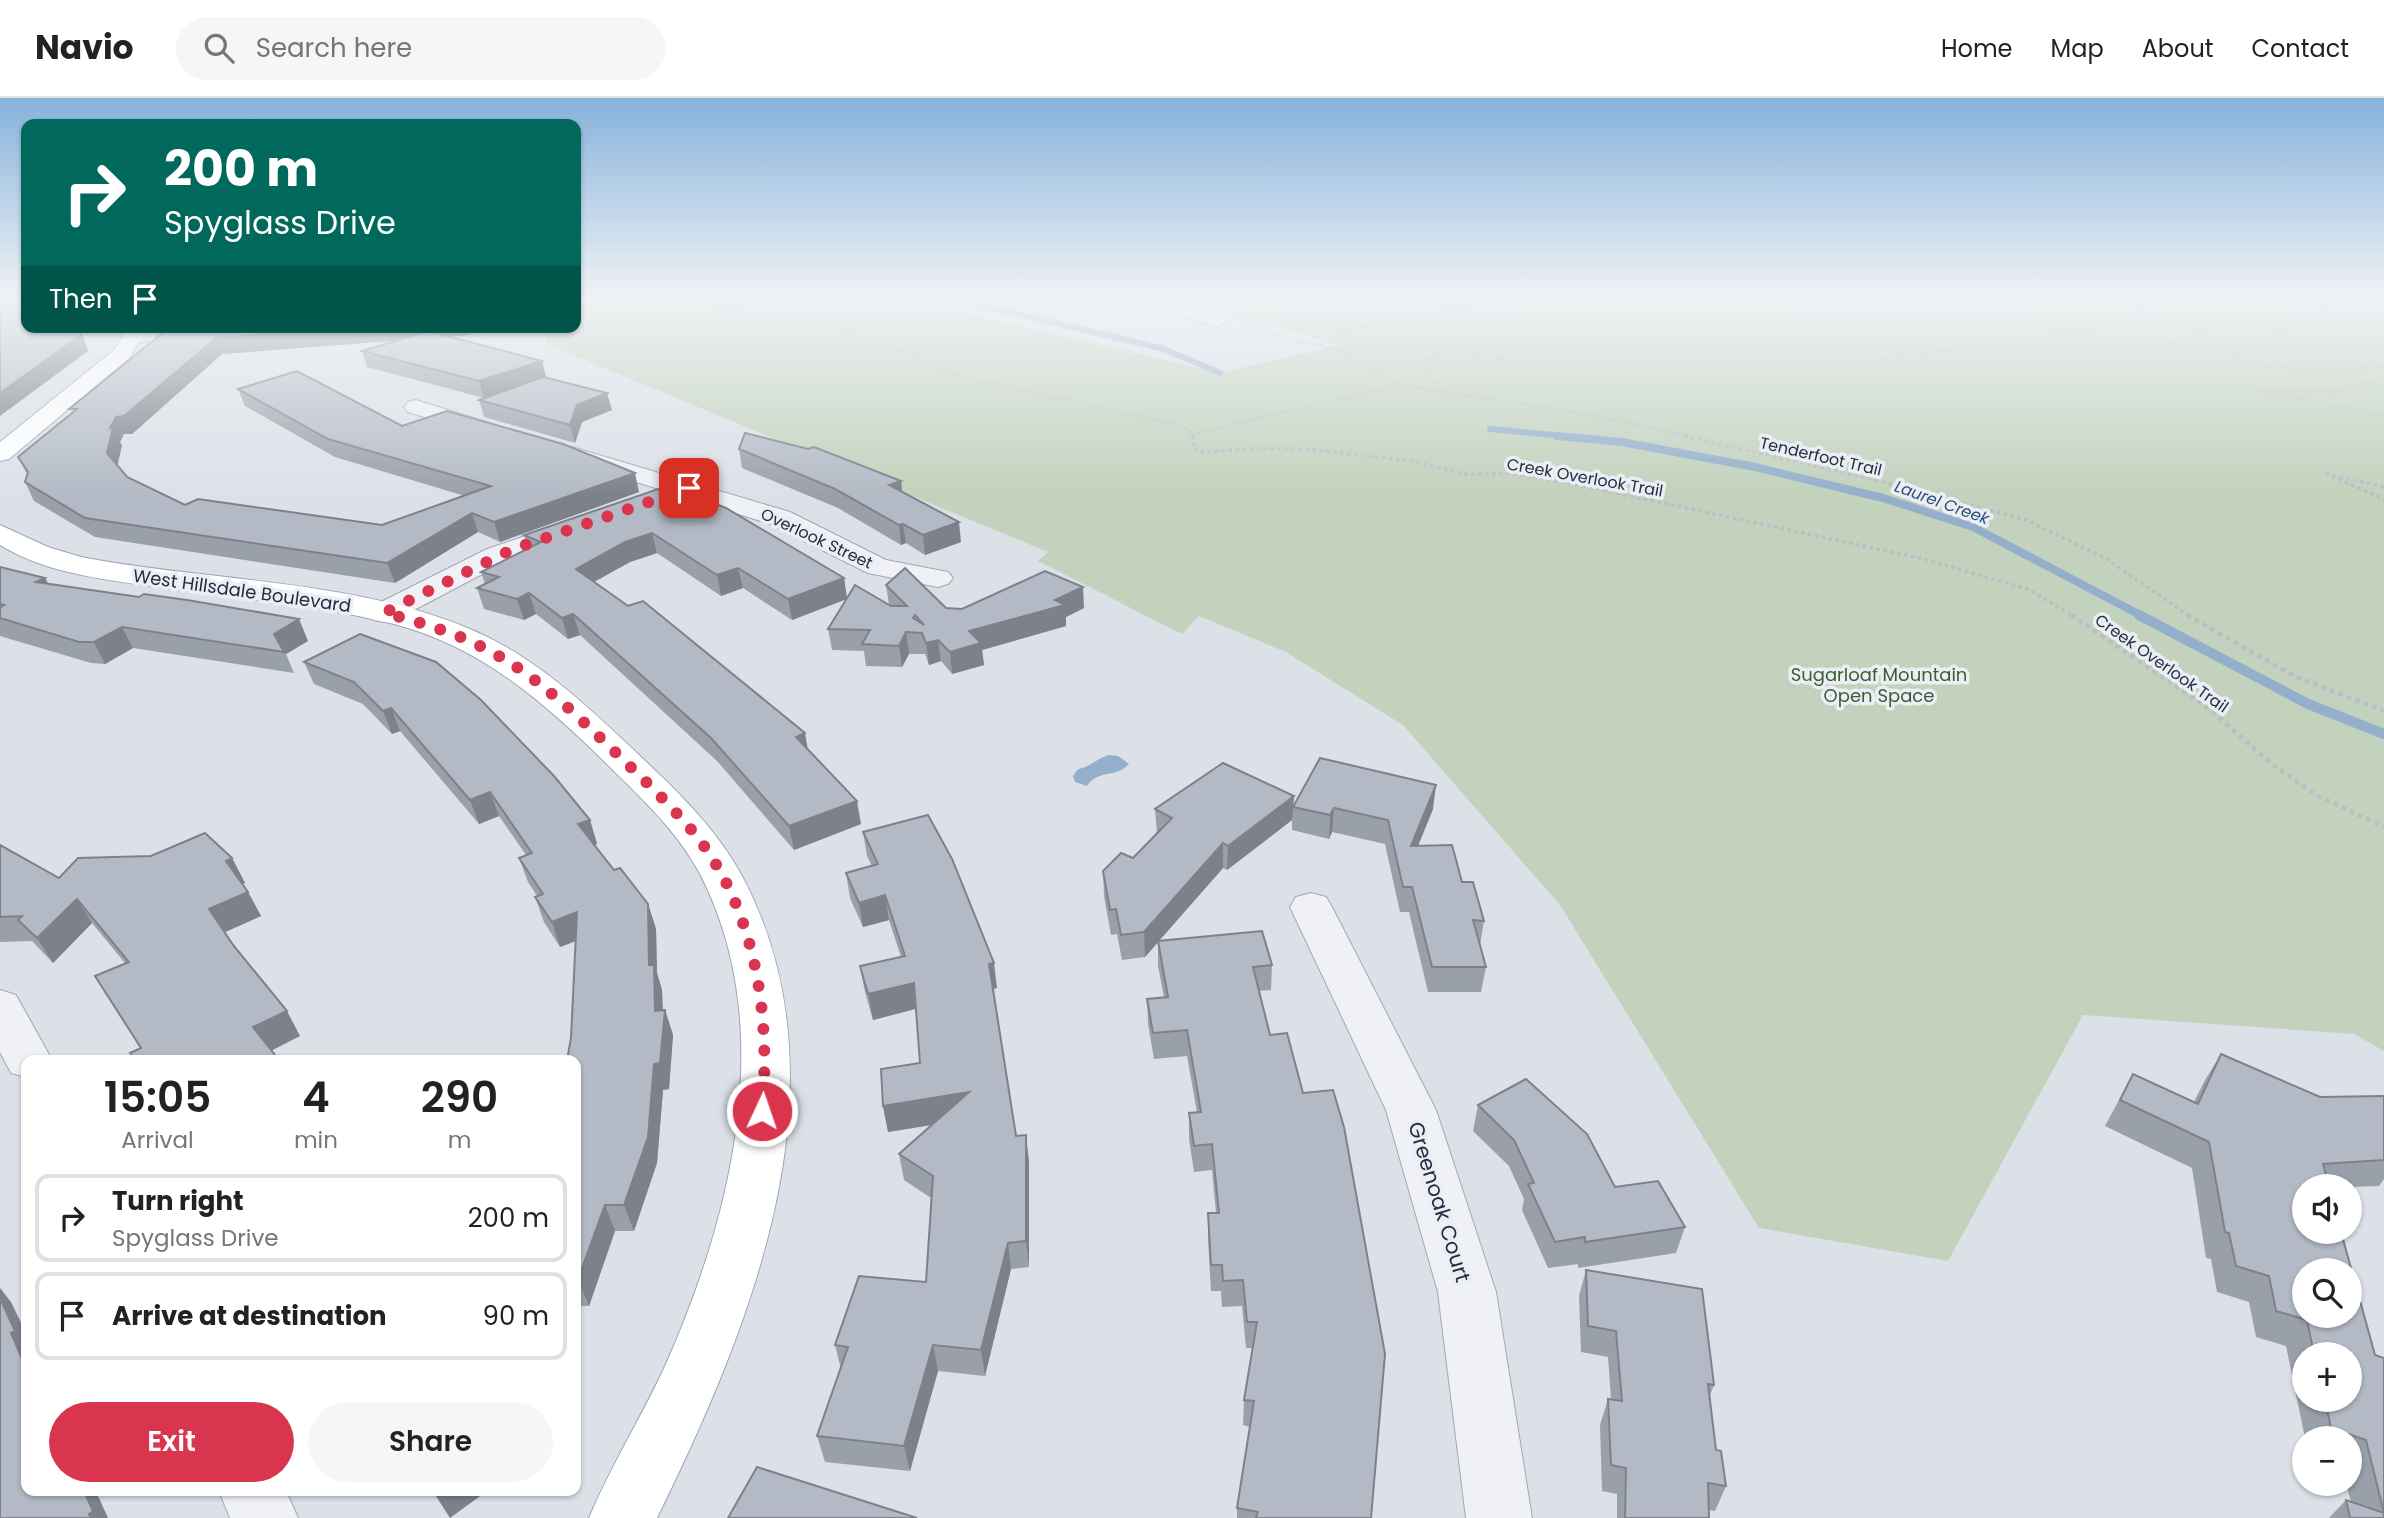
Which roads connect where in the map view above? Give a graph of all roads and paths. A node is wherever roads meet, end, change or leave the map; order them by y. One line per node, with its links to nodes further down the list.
1 (112, 363): 15 (main road)
2 (932, 363): 12 (path, Creek Overlook Trail)
3 (1364, 363): 8 (path, Tenderfoot Trail)
4 (1427, 363): 9 (path)
5 (2271, 363): 6 (path)
6 (2384, 367)
7 (2384, 379): 11 (path)
8 (1400, 385): 9 (path, Tenderfoot Trail); 12 (path)
9 (1441, 392): 24 (path, Tenderfoot Trail)
10 (416, 407): 13 (street)
11 (2384, 416)
12 (1193, 434): 25 (path, Creek Overlook Trail)
13 (514, 437)
14 (554, 449): 17 (street, Overlook Street)
15 (0, 454)
16 (2384, 487): 18 (path)
17 (689, 488): 19 (street); 22 (street, Overlook Street)
18 (2384, 499)
19 (636, 506)
20 (598, 520): 23 (street)
21 (0, 533): 23 (main road, West Hillsdale Boulevard)
22 (938, 578)
23 (384, 613): 31 (main road, West Hillsdale Boulevard)
24 (2384, 711)
25 (2384, 827)
26 (1311, 906): 32 (street, Greenoak Court)
27 (0, 1006): 28 (street)
28 (26, 1055)
29 (254, 1496): 30 (street)
30 (265, 1518)
31 (622, 1518)
32 (1499, 1518)

